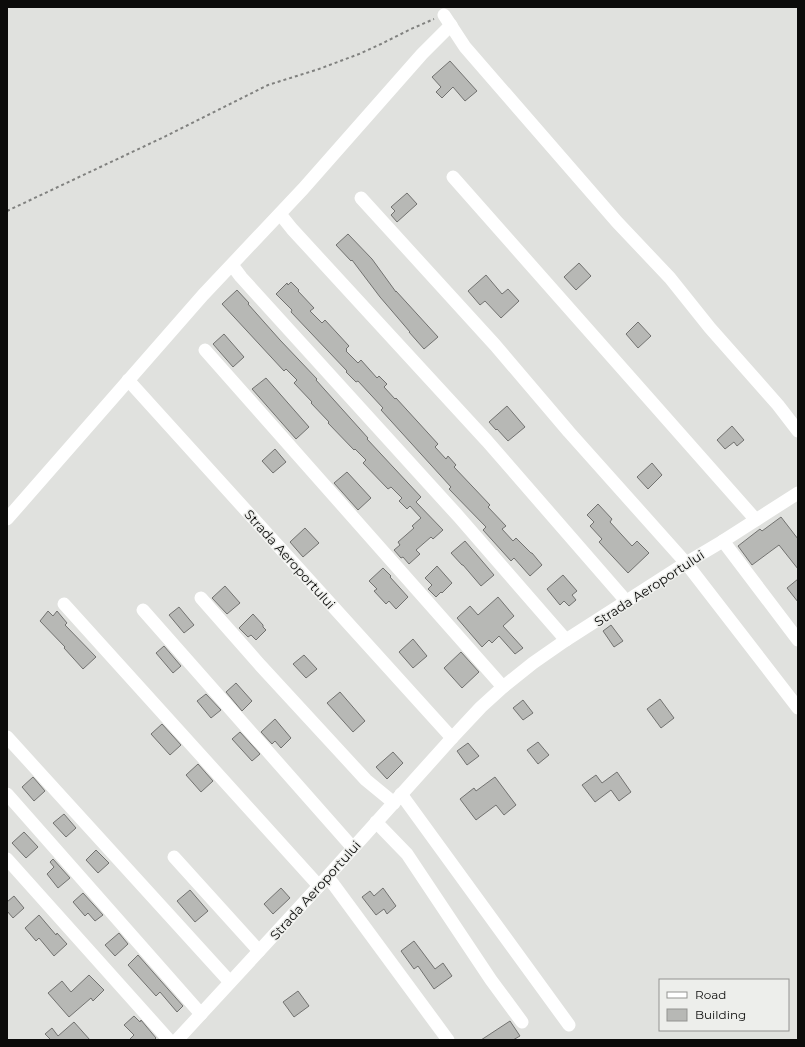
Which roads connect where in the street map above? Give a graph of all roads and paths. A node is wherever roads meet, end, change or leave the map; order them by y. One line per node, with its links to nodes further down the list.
1 (447, 20): 4 (path); 5 (street); 9 (street)
2 (453, 177): 12 (street)
3 (361, 198): 14 (street)
4 (7, 212)
5 (280, 214): 6 (street); 16 (street)
6 (232, 265): 8 (street); 19 (street)
7 (205, 350): 21 (street)
8 (128, 380): 11 (street); 24 (street, Strada Aeroportului)
9 (798, 431)
10 (798, 493): 12 (street, Strada Aeroportului)
11 (7, 519)
12 (756, 520): 13 (street, Strada Aeroportului)
13 (723, 541): 14 (street, Strada Aeroportului); 20 (street)
14 (686, 563): 16 (street, Strada Aeroportului); 22 (street)
15 (201, 598): 26 (street)
16 (627, 602): 19 (street, Strada Aeroportului)
17 (64, 604): 31 (street)
18 (143, 610): 28 (street)
19 (566, 640): 21 (street, Strada Aeroportului)
20 (798, 640)
21 (503, 687): 24 (street, Strada Aeroportului)
22 (798, 708)
23 (7, 737): 33 (street)
24 (452, 738): 26 (street, Strada Aeroportului)
25 (7, 794): 34 (street)
26 (398, 798): 27 (street, Strada Aeroportului); 36 (street)
27 (376, 822): 28 (street, Strada Aeroportului); 35 (street)
28 (353, 848): 31 (street, Strada Aeroportului)
29 (174, 858): 32 (street)
30 (7, 859): 37 (street)
31 (324, 882): 32 (street, Strada Aeroportului); 39 (street)
32 (259, 951): 33 (street, Strada Aeroportului)
33 (230, 982): 34 (street, Strada Aeroportului)
34 (201, 1014): 38 (street, Strada Aeroportului)
35 (522, 1022)
36 (569, 1025)
37 (169, 1040)
38 (177, 1040)
39 (448, 1040)

